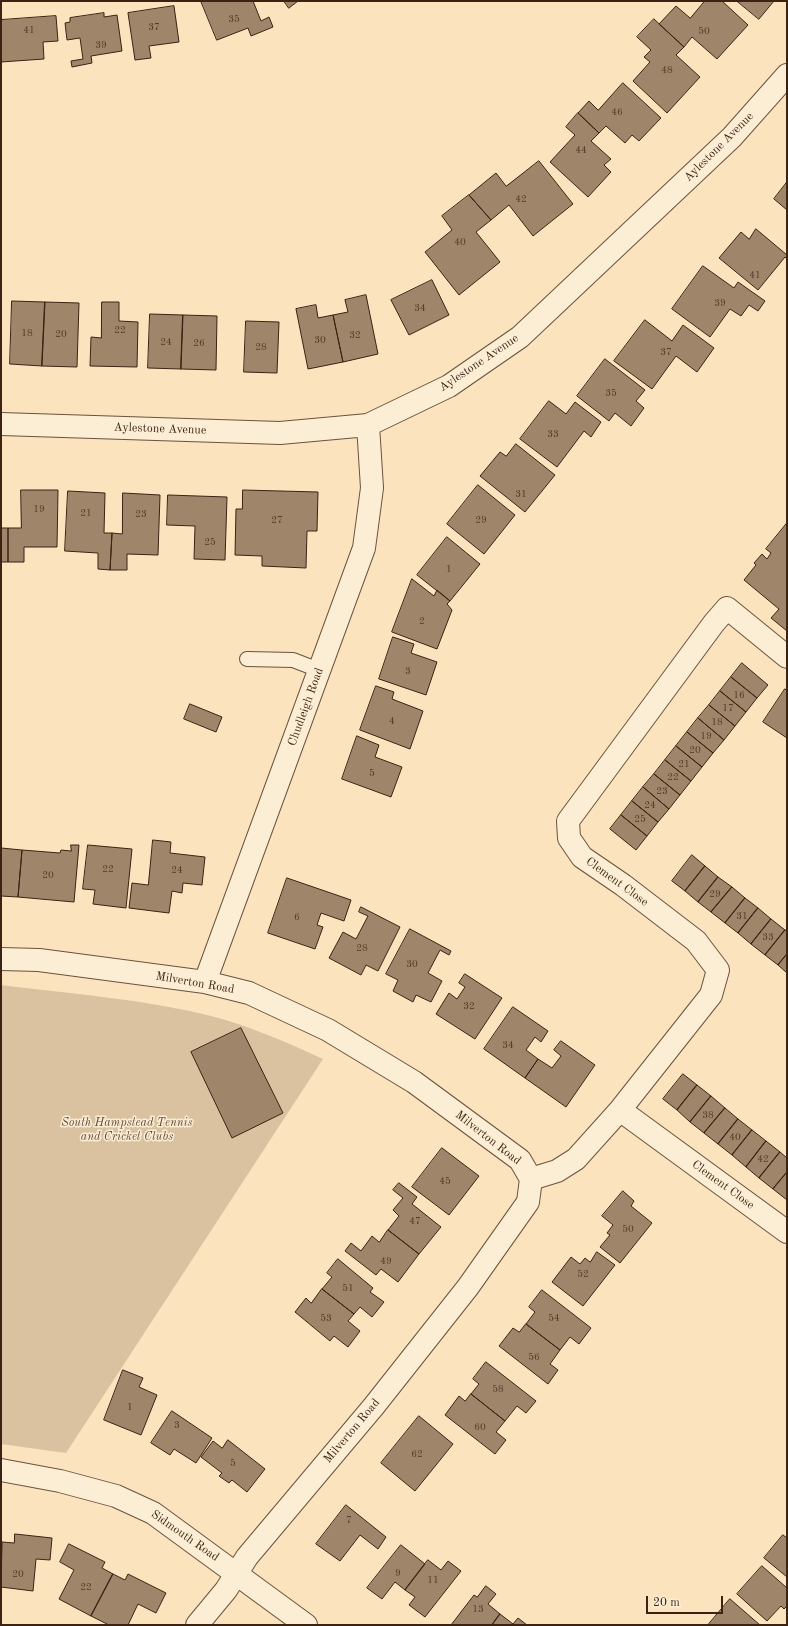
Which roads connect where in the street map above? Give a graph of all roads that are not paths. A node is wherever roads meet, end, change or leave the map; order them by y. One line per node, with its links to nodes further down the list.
1 (787, 75): 3 (street, Aylestone Avenue)
2 (1, 424): 3 (street, Aylestone Avenue)
3 (368, 425): 6 (street, Chudleigh Road)
4 (787, 657): 9 (street, Clement Close)
5 (247, 659): 6 (lane)
6 (319, 670): 8 (street, Chudleigh Road)
7 (1, 958): 8 (street, Milverton Road)
8 (205, 982): 10 (street, Milverton Road)
9 (620, 1110): 10 (street, Clement Close); 11 (street, Clement Close)
10 (531, 1179): 13 (street, Milverton Road)
11 (787, 1232)
12 (1, 1470): 13 (street, Sidmouth Road)
13 (236, 1573): 14 (street, Milverton Road); 15 (street, Sidmouth Road)
14 (196, 1625)
15 (306, 1625)

